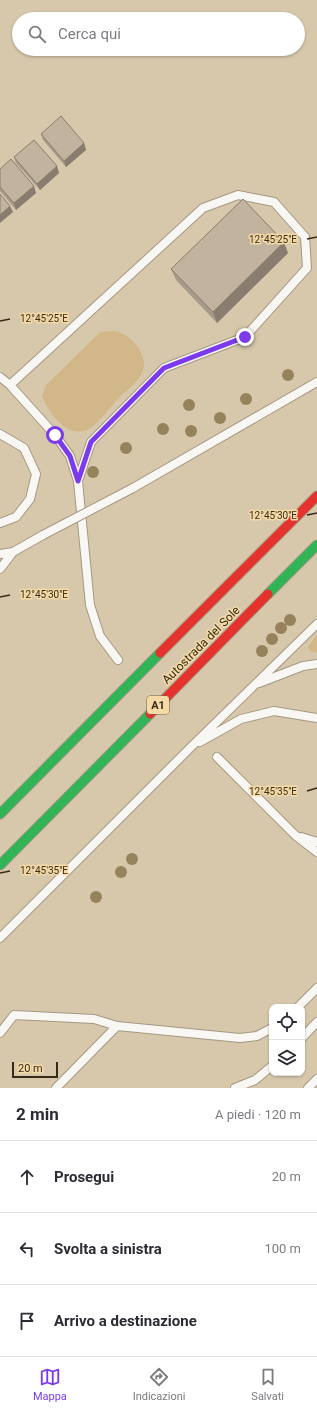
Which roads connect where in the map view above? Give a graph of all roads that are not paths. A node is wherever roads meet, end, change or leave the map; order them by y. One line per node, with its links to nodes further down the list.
1 (0, 377): 3 (lane)
2 (317, 382): 9 (lane, bridge)
3 (10, 385): 5 (lane); 5 (lane)
4 (0, 434): 7 (lane)
5 (78, 481): 13 (lane)
6 (317, 496): 19 (highway, Autostrada del Sole)
7 (0, 524)
8 (317, 545): 23 (highway, Autostrada del Sole / A1)
9 (13, 552): 10 (lane); 11 (lane)
10 (0, 554)
11 (0, 569)
12 (317, 624): 15 (lane)
13 (118, 660)
14 (317, 664): 15 (lane)
15 (256, 684): 17 (lane)
16 (317, 718): 17 (lane)
17 (189, 749): 24 (lane)
18 (217, 757): 20 (lane)
19 (0, 814)
20 (295, 835): 21 (lane); 22 (lane)
21 (317, 842)
22 (317, 852)
23 (0, 865)
24 (0, 938)
25 (317, 988): 26 (lane)
26 (301, 1004)
27 (317, 1022): 31 (lane)
28 (117, 1026): 29 (lane); 30 (lane); 34 (lane)
29 (269, 1030)
30 (0, 1033)
31 (305, 1035)
32 (269, 1068): 35 (lane)
33 (317, 1079): 36 (lane)
34 (56, 1088)
35 (235, 1088)
36 (308, 1088)

